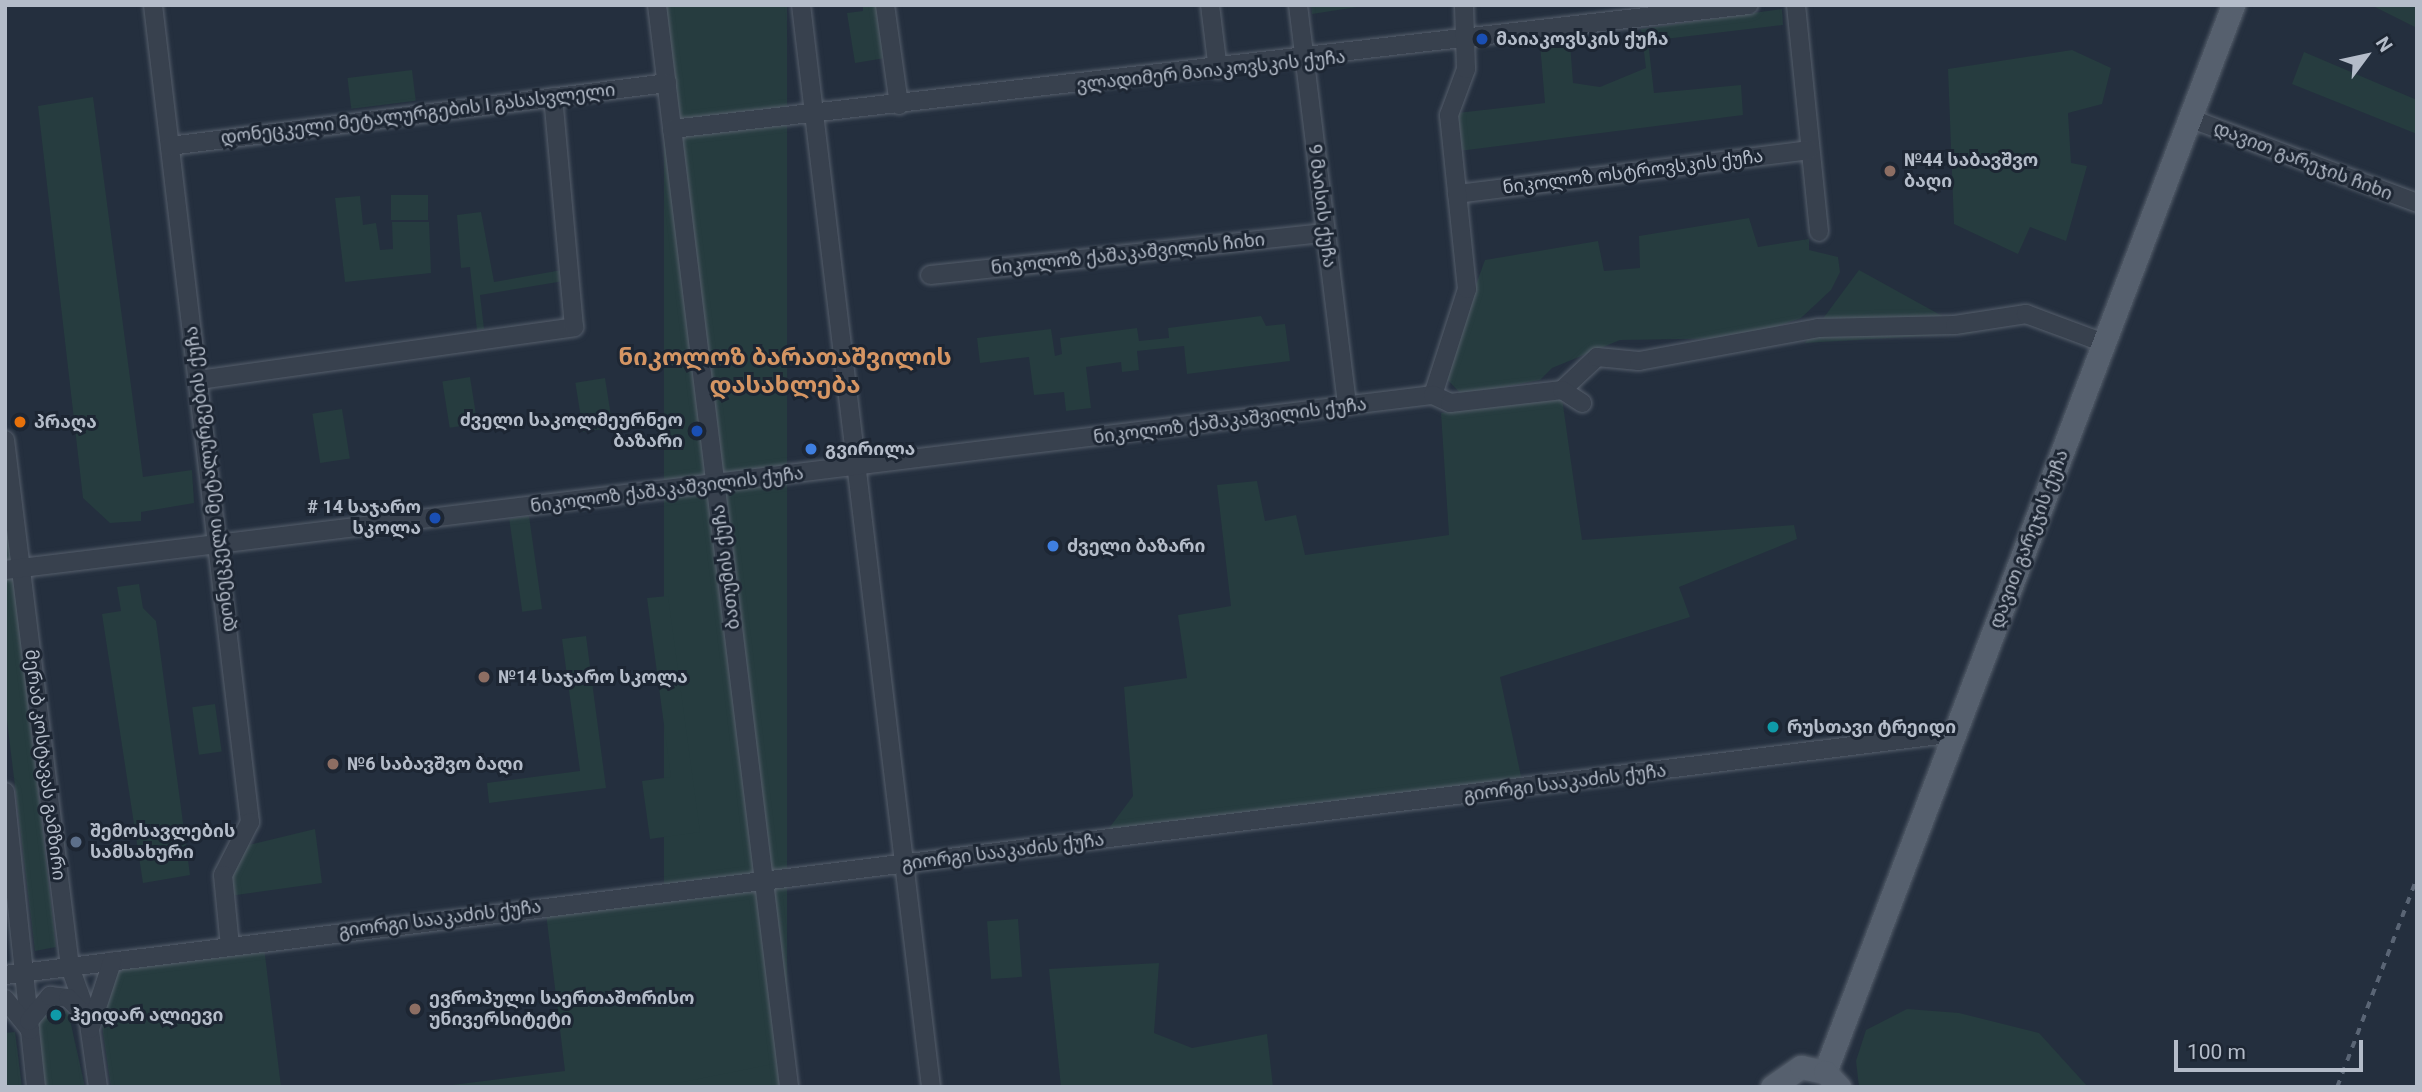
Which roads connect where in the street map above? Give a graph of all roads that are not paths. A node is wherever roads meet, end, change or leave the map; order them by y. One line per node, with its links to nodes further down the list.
1 (153, 5): 21 (street, დონეცკელი მეტალურგების ქუჩა)
2 (657, 5): 15 (street, ბათუმის ქუჩა)
3 (801, 5): 18 (street)
4 (885, 5): 17 (street)
5 (1210, 5): 14 (street)
6 (1297, 5): 13 (street, 9 მაისის ქუჩა)
7 (1464, 5): 12 (street)
8 (1749, 5): 11 (street, ვლადიმერ მაიაკოვსკის ქუჩა)
9 (1796, 5): 22 (street)
10 (2233, 5): 19 (main road, დავით გარეჯის ქუჩა)
11 (1635, 13): 12 (street, ვლადიმერ მაიაკოვსკის ქუჩა)
12 (1468, 40): 13 (street, ვლადიმერ მაიაკოვსკის ქუჩა); 23 (street)
13 (1304, 61): 14 (street, ვლადიმერ მაიაკოვსკის ქუჩა); 26 (street, 9 მაისის ქუჩა)
14 (1218, 70): 17 (street, ვლადიმერ მაიაკოვსკის ქუჩა)
15 (667, 83): 16 (street, დონეცკელი მეტალურგების I გასასვლელი); 20 (street, ბათუმის ქუჩა)
16 (553, 97): 21 (street, დონეცკელი მეტალურგების I გასასვლელი); 29 (street)
17 (899, 105): 18 (street, ვლადიმერ მაიაკოვსკის ქუჩა)
18 (814, 114): 20 (street, ვლადიმერ მაიაკოვსკის ქუჩა); 35 (street)
19 (2189, 118): 24 (street, დავით გარეჯის ჩიხი); 28 (main road, დავით გარეჯის ქუჩა)
20 (672, 129): 36 (street, ბათუმის ქუჩა)
21 (170, 146): 29 (street, დონეცკელი მეტალურგების ქუჩა)
22 (1810, 150): 23 (street, ნიკოლოზ ოსტროვსკის ქუჩა); 25 (street)
23 (1457, 194): 31 (street)
24 (2417, 203)
25 (1819, 232)
26 (1325, 233): 27 (street, ნიკოლოზ ქაშაკაშვილის ჩიხი); 33 (street, 9 მაისის ქუჩა)
27 (930, 275)
28 (2104, 343): 30 (street); 39 (main road, დავით გარეჯის ქუჩა)
29 (199, 380): 37 (street, დონეცკელი მეტალურგების ქუჩა)
30 (1562, 390): 31 (street, ნიკოლოზ ქაშაკაშვილის ქუჩა); 32 (street)
31 (1433, 395): 33 (street, ნიკოლოზ ქაშაკაშვილის ქუჩა)
32 (1583, 403)
33 (1347, 406): 35 (street, ნიკოლოზ ქაშაკაშვილის ქუჩა)
34 (5, 440): 38 (street, მერაბ კოსტავას გამზირი)
35 (857, 467): 36 (street, ნიკოლოზ ქაშაკაშვილის ქუჩა); 41 (street)
36 (716, 484): 37 (street, ნიკოლოზ ქაშაკაშვილის ქუჩა); 42 (street, ბათუმის ქუჩა)
37 (219, 544): 38 (street, ნიკოლოზ ქაშაკაშვილის ქუჩა); 43 (street, დონეცკელი მეტალურგების ქუჩა)
38 (13, 569): 45 (street, მერაბ კოსტავას გამზირი)
39 (1955, 733): 41 (street, გიორგი სააკაძის ქუჩა); 51 (main road, დავით გარეჯის ქუჩა)
40 (5, 792): 46 (street)
41 (904, 864): 42 (street, გიორგი სააკაძის ქუჩა); 55 (street)
42 (764, 882): 43 (street, გიორგი სააკაძის ქუჩა); 54 (street, ბათუმის ქუჩა)
43 (230, 946): 44 (street, გიორგი სააკაძის ქუჩა)
44 (112, 962): 45 (street, გიორგი სააკაძის ქუჩა); 49 (street)
45 (70, 967): 46 (street, გიორგი სააკაძის ქუჩა); 49 (street, მერაბ კოსტავას გამზირი)
46 (27, 973): 47 (street, გიორგი სააკაძის ქუჩა); 50 (street)
47 (5, 975)
48 (5, 999): 50 (street)
49 (89, 1023): 50 (street); 53 (street, მერაბ კოსტავას გამზირი)
50 (29, 1026): 52 (street)
51 (1832, 1079): 56 (main road)
52 (36, 1087)
53 (98, 1087)
54 (789, 1087)
55 (932, 1087)
56 (1772, 1087)

